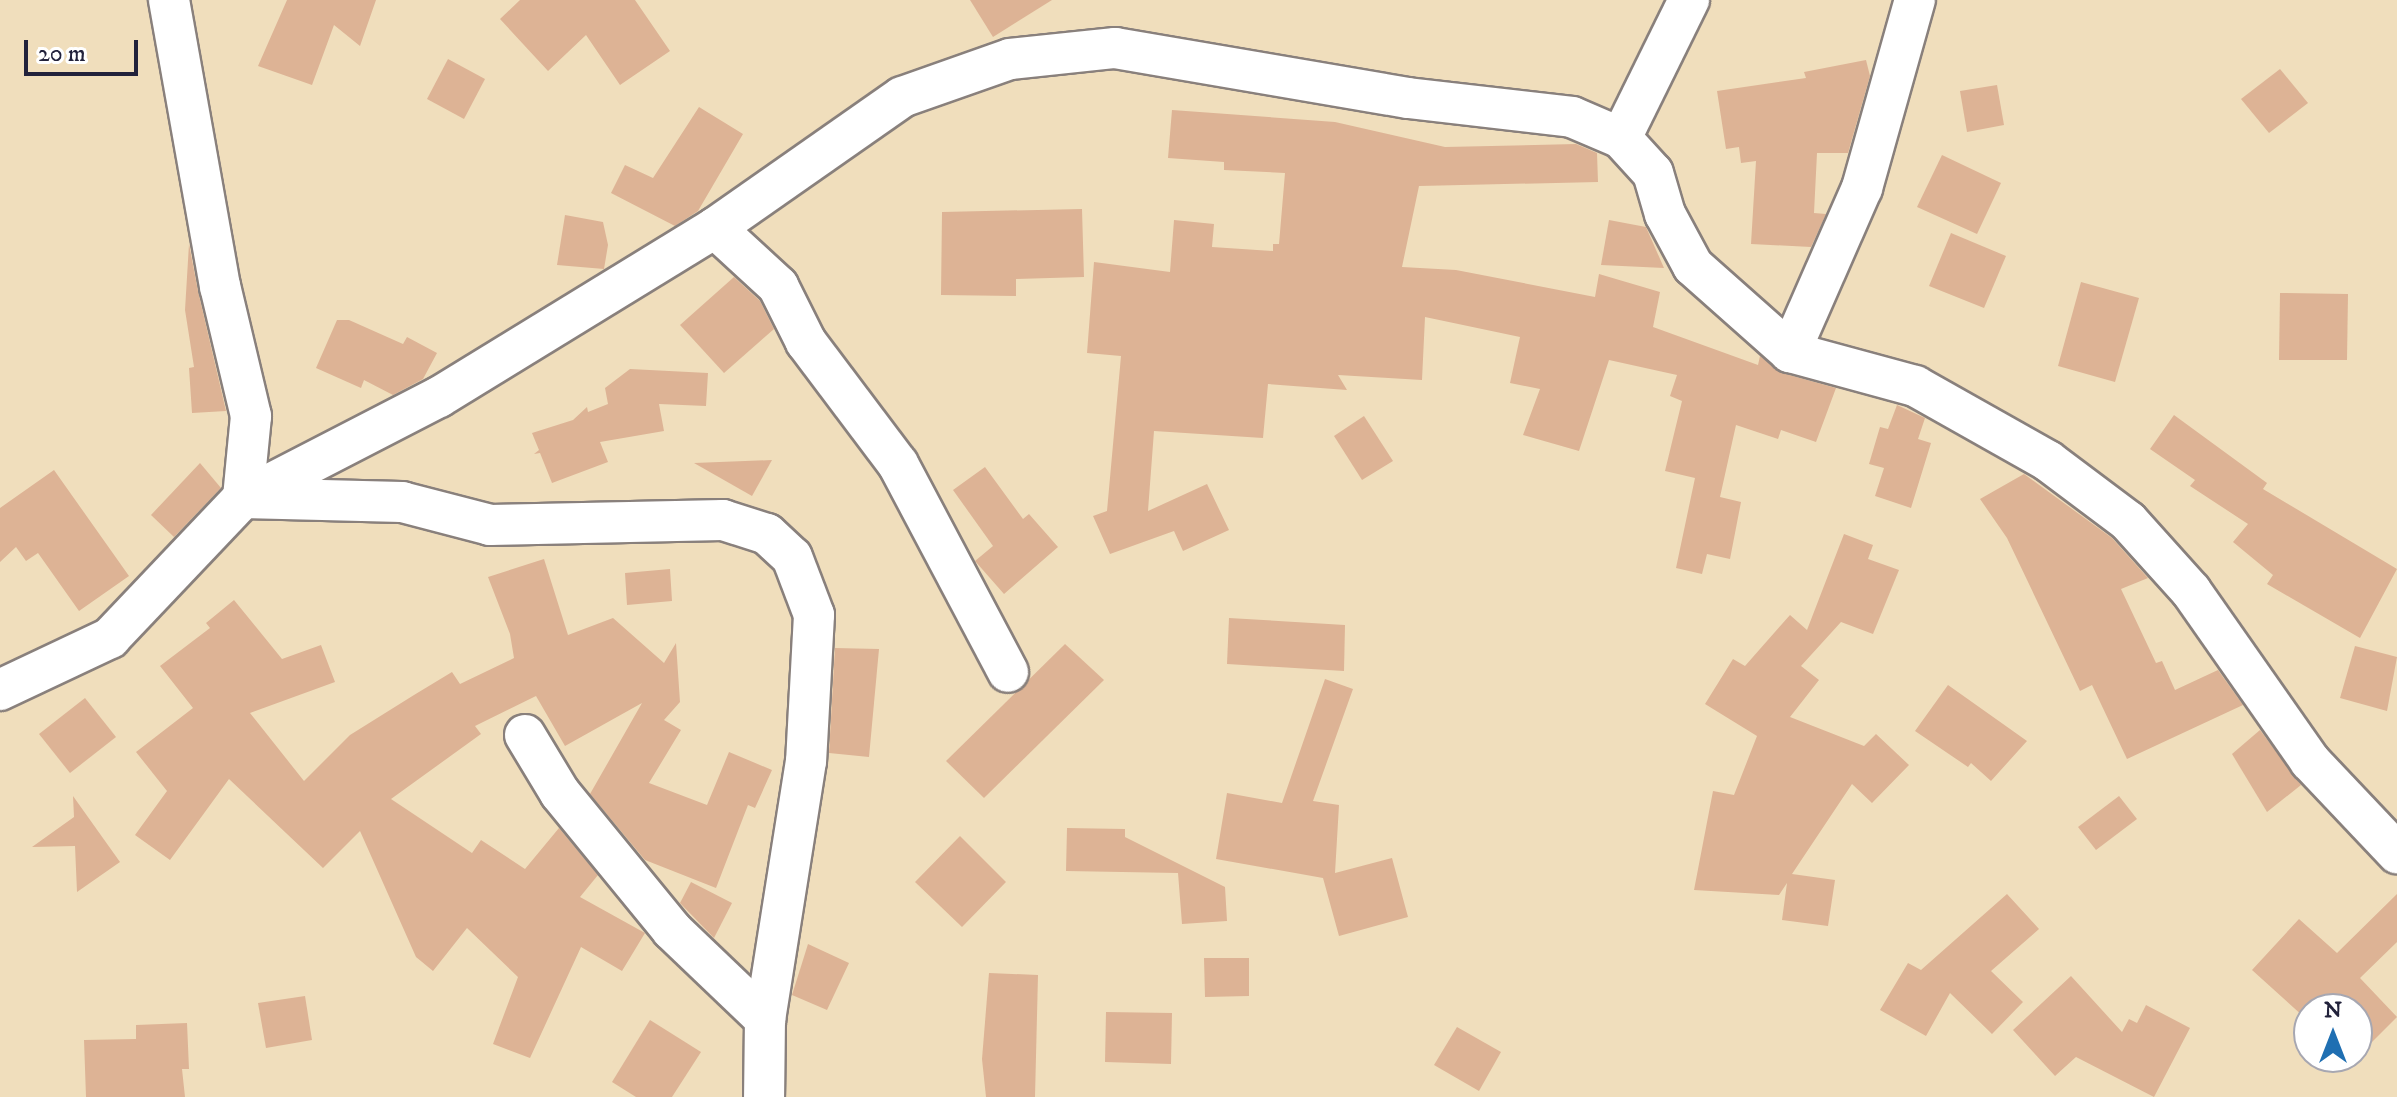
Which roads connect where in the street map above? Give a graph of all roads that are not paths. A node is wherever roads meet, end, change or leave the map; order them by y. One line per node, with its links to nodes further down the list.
1 (169, 0): 7 (street)
2 (1689, 0): 4 (street)
3 (1915, 0): 6 (street)
4 (1621, 138): 5 (street); 6 (street)
5 (715, 228): 7 (street); 8 (street)
6 (1790, 352): 11 (street)
7 (243, 498): 9 (street); 12 (street)
8 (1008, 672)
9 (0, 690)
10 (525, 735): 12 (street)
11 (2397, 853)
12 (765, 1019): 13 (street)
13 (764, 1097)

